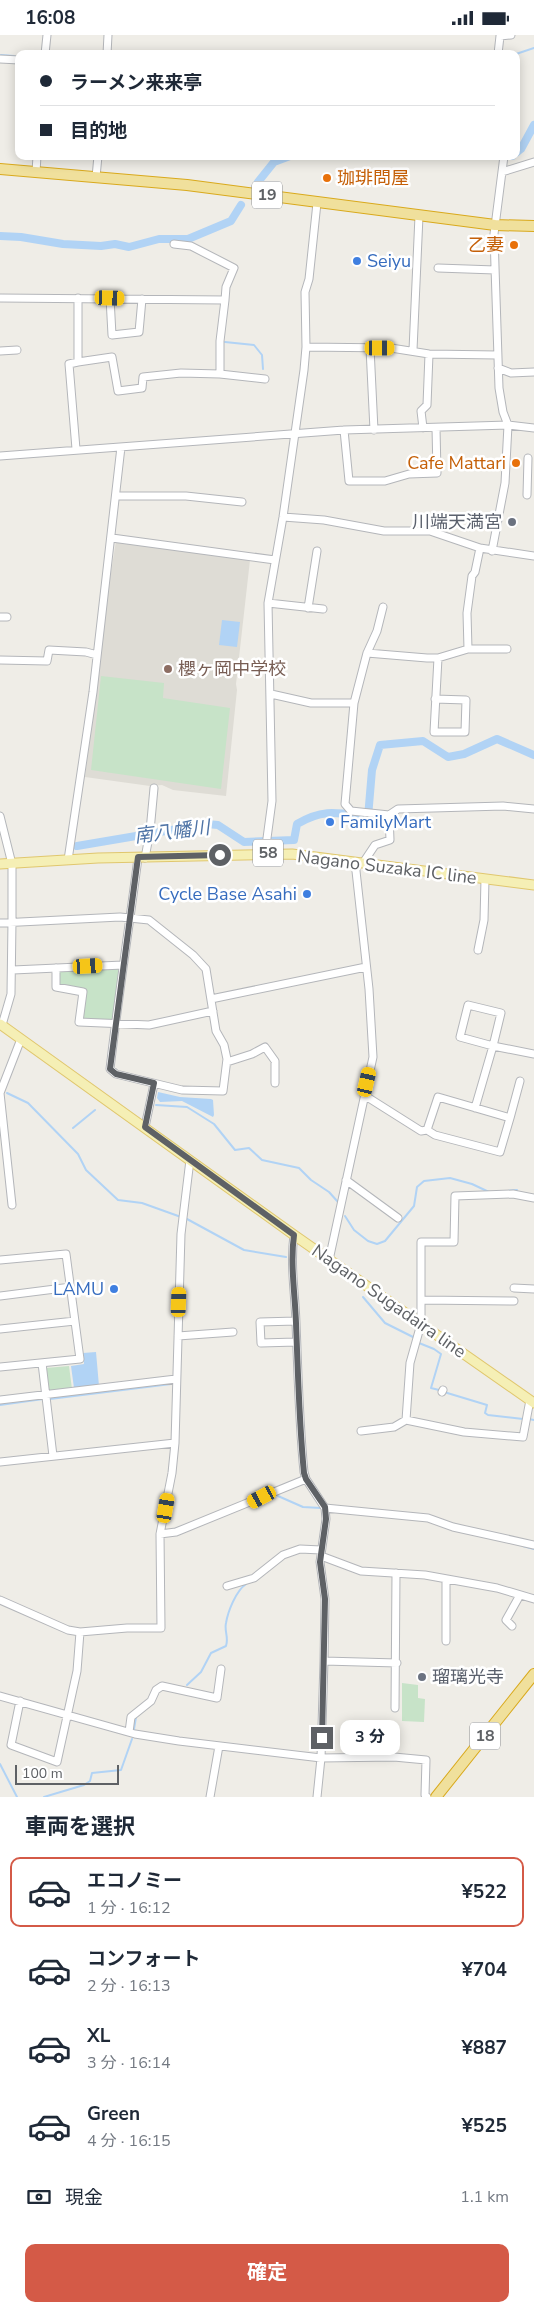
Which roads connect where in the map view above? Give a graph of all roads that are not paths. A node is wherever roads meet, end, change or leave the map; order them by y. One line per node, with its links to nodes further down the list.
1 (47, 35): 4 (street)
2 (108, 35): 5 (street)
3 (511, 35): 6 (street)
4 (45, 50)
5 (106, 50)
6 (498, 50)
7 (0, 59): 8 (street)
8 (15, 60)
9 (37, 160): 14 (street)
10 (98, 160): 16 (street)
11 (504, 160): 15 (street)
12 (534, 162): 15 (street)
13 (0, 169): 14 (highway, 19)
14 (36, 172): 16 (highway, 19)
15 (502, 172): 19 (street)
16 (96, 177): 17 (highway, 19)
17 (317, 203): 18 (highway, 19); 29 (street)
18 (419, 216): 19 (highway, 19); 32 (street)
19 (495, 225): 20 (highway, 19); 23 (street)
20 (534, 226)
21 (177, 242): 28 (street)
22 (438, 268): 23 (street)
23 (495, 269): 35 (street)
24 (0, 298): 25 (street)
25 (78, 298): 26 (street); 36 (street)
26 (110, 298): 27 (street); 27 (street)
27 (142, 299): 28 (street)
28 (224, 300): 39 (street)
29 (306, 347): 30 (street); 47 (street)
30 (370, 348): 32 (street); 45 (street)
31 (17, 350): 33 (street)
32 (413, 350): 34 (street)
33 (0, 351)
34 (429, 354): 35 (street); 42 (street)
35 (497, 355): 37 (street)
36 (78, 361): 39 (street); 49 (street)
37 (498, 369): 38 (street); 41 (street)
38 (534, 372)
39 (220, 374): 40 (street)
40 (265, 379)
41 (508, 425): 43 (street); 44 (street); 59 (street)
42 (423, 428): 43 (street); 45 (street)
43 (436, 428): 46 (street)
44 (534, 428)
45 (374, 430): 46 (street)
46 (344, 431): 47 (street)
47 (295, 434): 48 (street); 55 (street)
48 (121, 447): 49 (street); 53 (street)
49 (76, 449): 50 (street)
50 (0, 456)
51 (528, 458): 52 (street)
52 (527, 495)
53 (117, 496): 54 (street); 56 (street)
54 (242, 502)
55 (283, 517): 57 (street); 61 (street)
56 (112, 538): 61 (street); 69 (street)
57 (480, 548): 59 (street); 66 (street)
58 (317, 551): 63 (street)
59 (492, 551): 60 (street)
60 (534, 556)
61 (275, 560): 62 (street)
62 (268, 603): 63 (street); 72 (street)
63 (308, 607): 65 (street)
64 (383, 607): 68 (street)
65 (323, 609)
66 (468, 649): 67 (street); 70 (street)
67 (507, 649)
68 (367, 653): 70 (street); 74 (street)
69 (97, 655): 71 (street); 81 (street)
70 (438, 658): 73 (street)
71 (0, 660)
72 (271, 694): 74 (street); 79 (street)
73 (435, 699): 73 (street)
74 (354, 703): 77 (street)
75 (154, 788): 80 (street)
76 (534, 809): 77 (street)
77 (389, 815): 83 (street)
78 (0, 816): 82 (street)
79 (265, 853): 80 (main road, Nagano Suzaka IC line / 58); 83 (main road, Nagano Suzaka IC line / 58)
80 (142, 858): 81 (main road, Nagano Suzaka IC line / 58); 87 (street)
81 (68, 860): 82 (main road, Nagano Suzaka IC line / 58)
82 (12, 863): 84 (main road, Nagano Suzaka IC line / 58); 88 (street)
83 (359, 863): 85 (main road, Nagano Suzaka IC line / 58); 92 (street)
84 (0, 864)
85 (486, 879): 86 (main road, Nagano Suzaka IC line / 58); 90 (street)
86 (534, 885)
87 (130, 918): 88 (street); 91 (street); 95 (street)
88 (12, 921): 89 (street); 94 (street)
89 (0, 923)
90 (478, 950)
91 (123, 965): 93 (street); 98 (street)
92 (366, 967): 95 (street); 106 (street)
93 (56, 968): 94 (street); 98 (street)
94 (13, 970): 97 (street)
95 (211, 999): 96 (street)
96 (213, 1011): 98 (street); 102 (street)
97 (1, 1024): 99 (main road, Nagano Sugadaira line)
98 (115, 1025): 104 (street)
99 (21, 1039): 109 (main road, Nagano Sugadaira line); 114 (street)
100 (493, 1046): 100 (street); 101 (street); 107 (street)
101 (534, 1054)
102 (227, 1062): 104 (street); 105 (street)
103 (520, 1081): 108 (street)
104 (154, 1083): 109 (street)
105 (275, 1083)
106 (364, 1095): 110 (street); 112 (street)
107 (475, 1108): 108 (street); 110 (street)
108 (510, 1118): 110 (street)
109 (145, 1127): 111 (main road, Nagano Sugadaira line)
110 (427, 1130)
111 (190, 1160): 116 (main road, Nagano Sugadaira line); 130 (street)
112 (346, 1180): 115 (street); 118 (street)
113 (534, 1199): 123 (street)
114 (12, 1205)
115 (398, 1218)
116 (294, 1235): 118 (main road, Nagano Sugadaira line); 126 (street)
117 (0, 1260): 119 (street)
118 (329, 1260): 127 (main road, Nagano Sugadaira line)
119 (71, 1287): 122 (street); 125 (street)
120 (514, 1288): 121 (street)
121 (534, 1289)
122 (0, 1296)
123 (422, 1300): 124 (street); 127 (street)
124 (514, 1301)
125 (75, 1321): 128 (street); 132 (street)
126 (296, 1321): 131 (street); 131 (street)
127 (422, 1324): 137 (main road, Nagano Sugadaira line); 138 (street)
128 (0, 1329)
129 (232, 1332): 130 (street)
130 (178, 1336): 134 (street)
131 (296, 1342): 143 (street)
132 (42, 1363): 133 (street); 135 (street)
133 (0, 1367)
134 (176, 1379): 135 (street); 140 (street)
135 (46, 1395): 136 (street); 141 (street)
136 (0, 1401)
137 (532, 1402): 138 (street)
138 (406, 1420): 139 (street)
139 (361, 1431)
140 (175, 1443): 141 (street); 145 (street)
141 (53, 1456): 142 (street)
142 (0, 1462)
143 (306, 1479): 144 (street); 145 (street)
144 (325, 1507): 146 (street); 147 (street)
145 (160, 1534): 155 (street)
146 (534, 1545)
147 (321, 1553): 148 (street); 150 (street); 157 (street)
148 (396, 1573): 149 (street); 158 (street)
149 (446, 1579): 151 (street); 156 (street)
150 (227, 1586)
151 (520, 1595): 153 (street); 154 (street)
152 (0, 1599): 155 (street)
153 (534, 1599)
154 (512, 1626)
155 (80, 1632): 164 (street)
156 (446, 1641)
157 (324, 1661): 158 (street); 167 (street)
158 (397, 1663): 163 (street)
159 (220, 1669): 165 (street)
160 (534, 1675): 171 (highway, 18)
161 (0, 1696): 162 (street)
162 (20, 1701): 164 (street); 164 (street)
163 (395, 1708)
164 (69, 1715): 165 (street)
165 (129, 1732): 166 (street)
166 (219, 1746): 167 (street); 168 (street)
167 (321, 1758): 169 (street); 170 (street)
168 (210, 1797)
169 (317, 1797)
170 (427, 1797)
171 (436, 1797)

